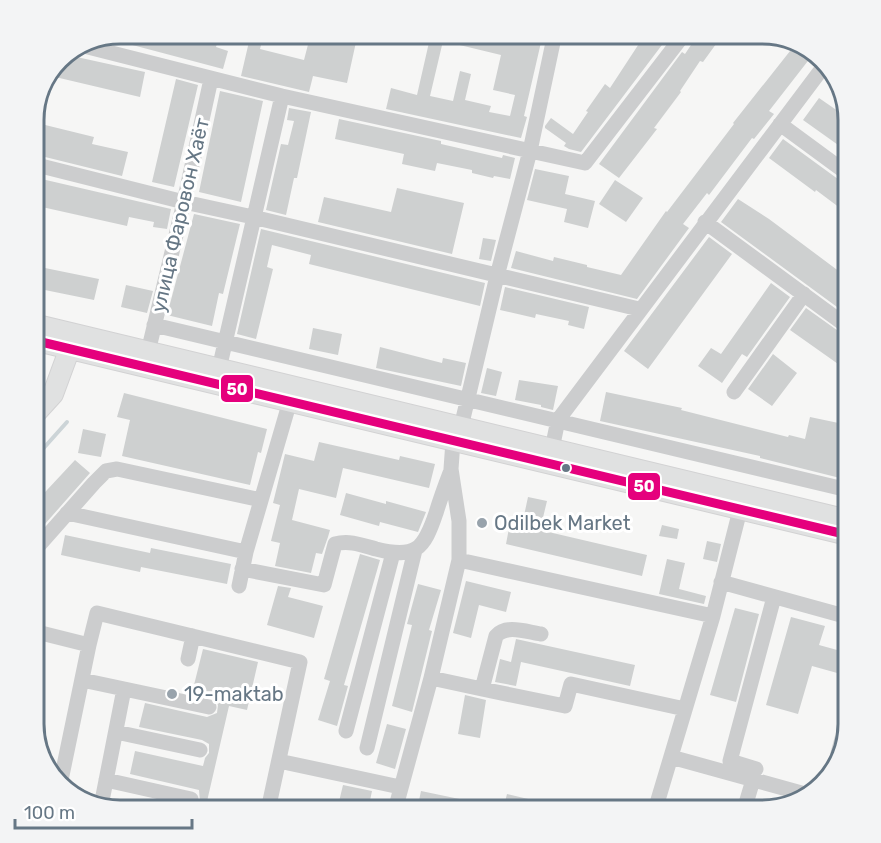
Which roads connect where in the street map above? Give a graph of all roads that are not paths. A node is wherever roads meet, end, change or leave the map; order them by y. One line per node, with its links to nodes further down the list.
1 (548, 44): 8 (street)
2 (677, 44): 8 (street)
3 (93, 48): 5 (street)
4 (820, 71): 7 (street)
5 (211, 79): 6 (street); 11 (street, улица Фаровон Хаёт)
6 (282, 96): 8 (street); 12 (street)
7 (780, 124): 9 (street); 13 (street)
8 (530, 151): 14 (street)
9 (837, 166)
10 (44, 167): 11 (street)
11 (184, 202): 12 (street); 18 (street, улица Фаровон Хаёт)
12 (253, 217): 14 (street); 22 (street)
13 (705, 222): 15 (street); 16 (street)
14 (497, 276): 16 (street); 26 (street)
15 (804, 294): 17 (street); 25 (street)
16 (639, 309): 29 (street)
17 (837, 319)
18 (154, 325): 22 (street); 23 (street, улица Фаровон Хаёт)
19 (44, 329): 21 (main road)
20 (44, 341): 21 (main road)
21 (73, 342): 23 (main road); 27 (main road); 28 (main road)
22 (225, 342): 24 (street); 26 (street)
23 (148, 352): 24 (main road)
24 (219, 369): 30 (main road)
25 (734, 392)
26 (468, 400): 29 (street); 30 (street)
27 (290, 401): 30 (main road); 35 (street)
28 (44, 404)
29 (558, 420): 31 (street); 34 (street)
30 (457, 434): 31 (main road); 32 (street); 33 (main road)
31 (552, 449): 33 (main road)
32 (452, 469): 41 (street); 44 (street)
33 (627, 475): 36 (main road); 38 (main road)
34 (838, 487)
35 (261, 500): 37 (street); 42 (street)
36 (740, 510): 39 (main road); 46 (street)
37 (67, 513): 40 (street); 42 (street)
38 (838, 518)
39 (838, 533)
40 (44, 539)
41 (415, 550): 43 (street); 64 (street)
42 (246, 552): 45 (street)
43 (393, 553): 45 (street); 62 (street)
44 (459, 560): 50 (street); 56 (street)
45 (242, 569): 47 (street)
46 (721, 582): 48 (street); 50 (street)
47 (239, 586)
48 (774, 597): 49 (street); 69 (street)
49 (838, 614)
50 (713, 616): 61 (street)
51 (44, 634): 54 (street)
52 (541, 634): 59 (street)
53 (193, 636): 54 (street); 55 (street); 75 (street)
54 (88, 645): 57 (street)
55 (188, 659)
56 (431, 678): 59 (street); 71 (street)
57 (82, 680): 58 (street); 68 (street)
58 (124, 689): 60 (street); 63 (street)
59 (482, 689): 61 (street)
60 (209, 707)
61 (685, 710): 66 (street)
62 (346, 731)
63 (116, 732): 65 (street); 70 (street)
64 (367, 748)
65 (200, 750)
66 (671, 757): 69 (street); 77 (street)
67 (288, 763): 71 (street)
68 (62, 773)
69 (754, 775): 72 (street); 78 (street)
70 (106, 780): 73 (street); 74 (street)
71 (400, 787): 76 (street)
72 (797, 791)
73 (103, 798)
74 (191, 798)
75 (270, 800)
76 (397, 800)
77 (658, 800)
78 (747, 800)

